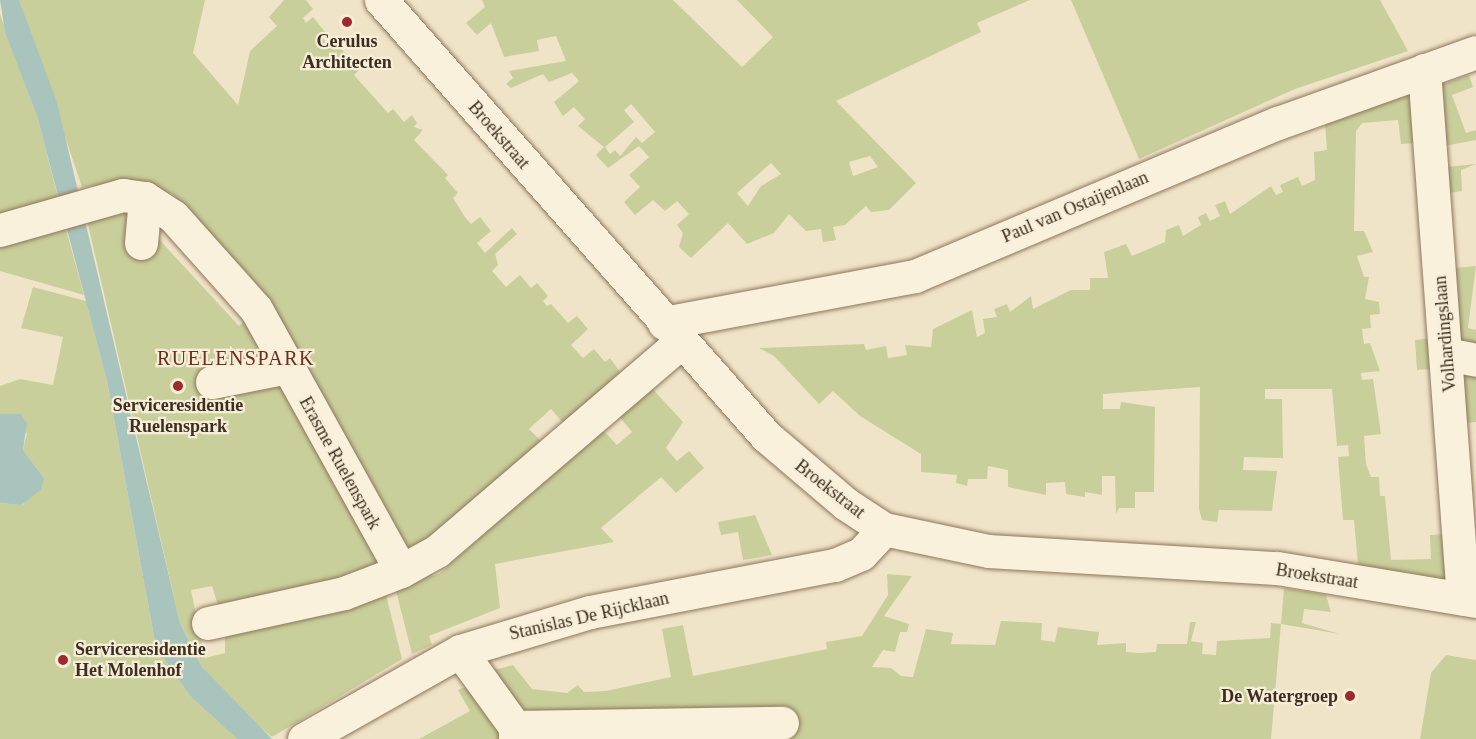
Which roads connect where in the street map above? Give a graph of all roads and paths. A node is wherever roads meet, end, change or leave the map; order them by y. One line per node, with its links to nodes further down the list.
1 (381, 0): 7 (street, Broekstraat)
2 (1476, 52): 3 (street, Paul van Ostaijenlaan)
3 (1424, 70): 7 (street, Paul van Ostaijenlaan); 8 (street, Volhardingslaan)
4 (145, 198): 5 (street); 6 (street); 9 (street, Erasme Ruelenspark)
5 (0, 230)
6 (141, 243)
7 (673, 332): 11 (street, Broekstraat); 12 (street)
8 (1461, 357): 13 (street, Volhardingslaan)
9 (288, 367): 10 (street); 12 (street, Erasme Ruelenspark)
10 (212, 382)
11 (884, 529): 13 (street, Broekstraat); 15 (street, Stanislas De Rijcklaan)
12 (401, 571): 14 (street)
13 (1470, 600)
14 (208, 623)
15 (460, 651): 18 (street); 19 (street, Stanislas De Rijcklaan)
16 (782, 723): 17 (street)
17 (708, 732): 18 (street)
18 (515, 733)
19 (304, 739)

